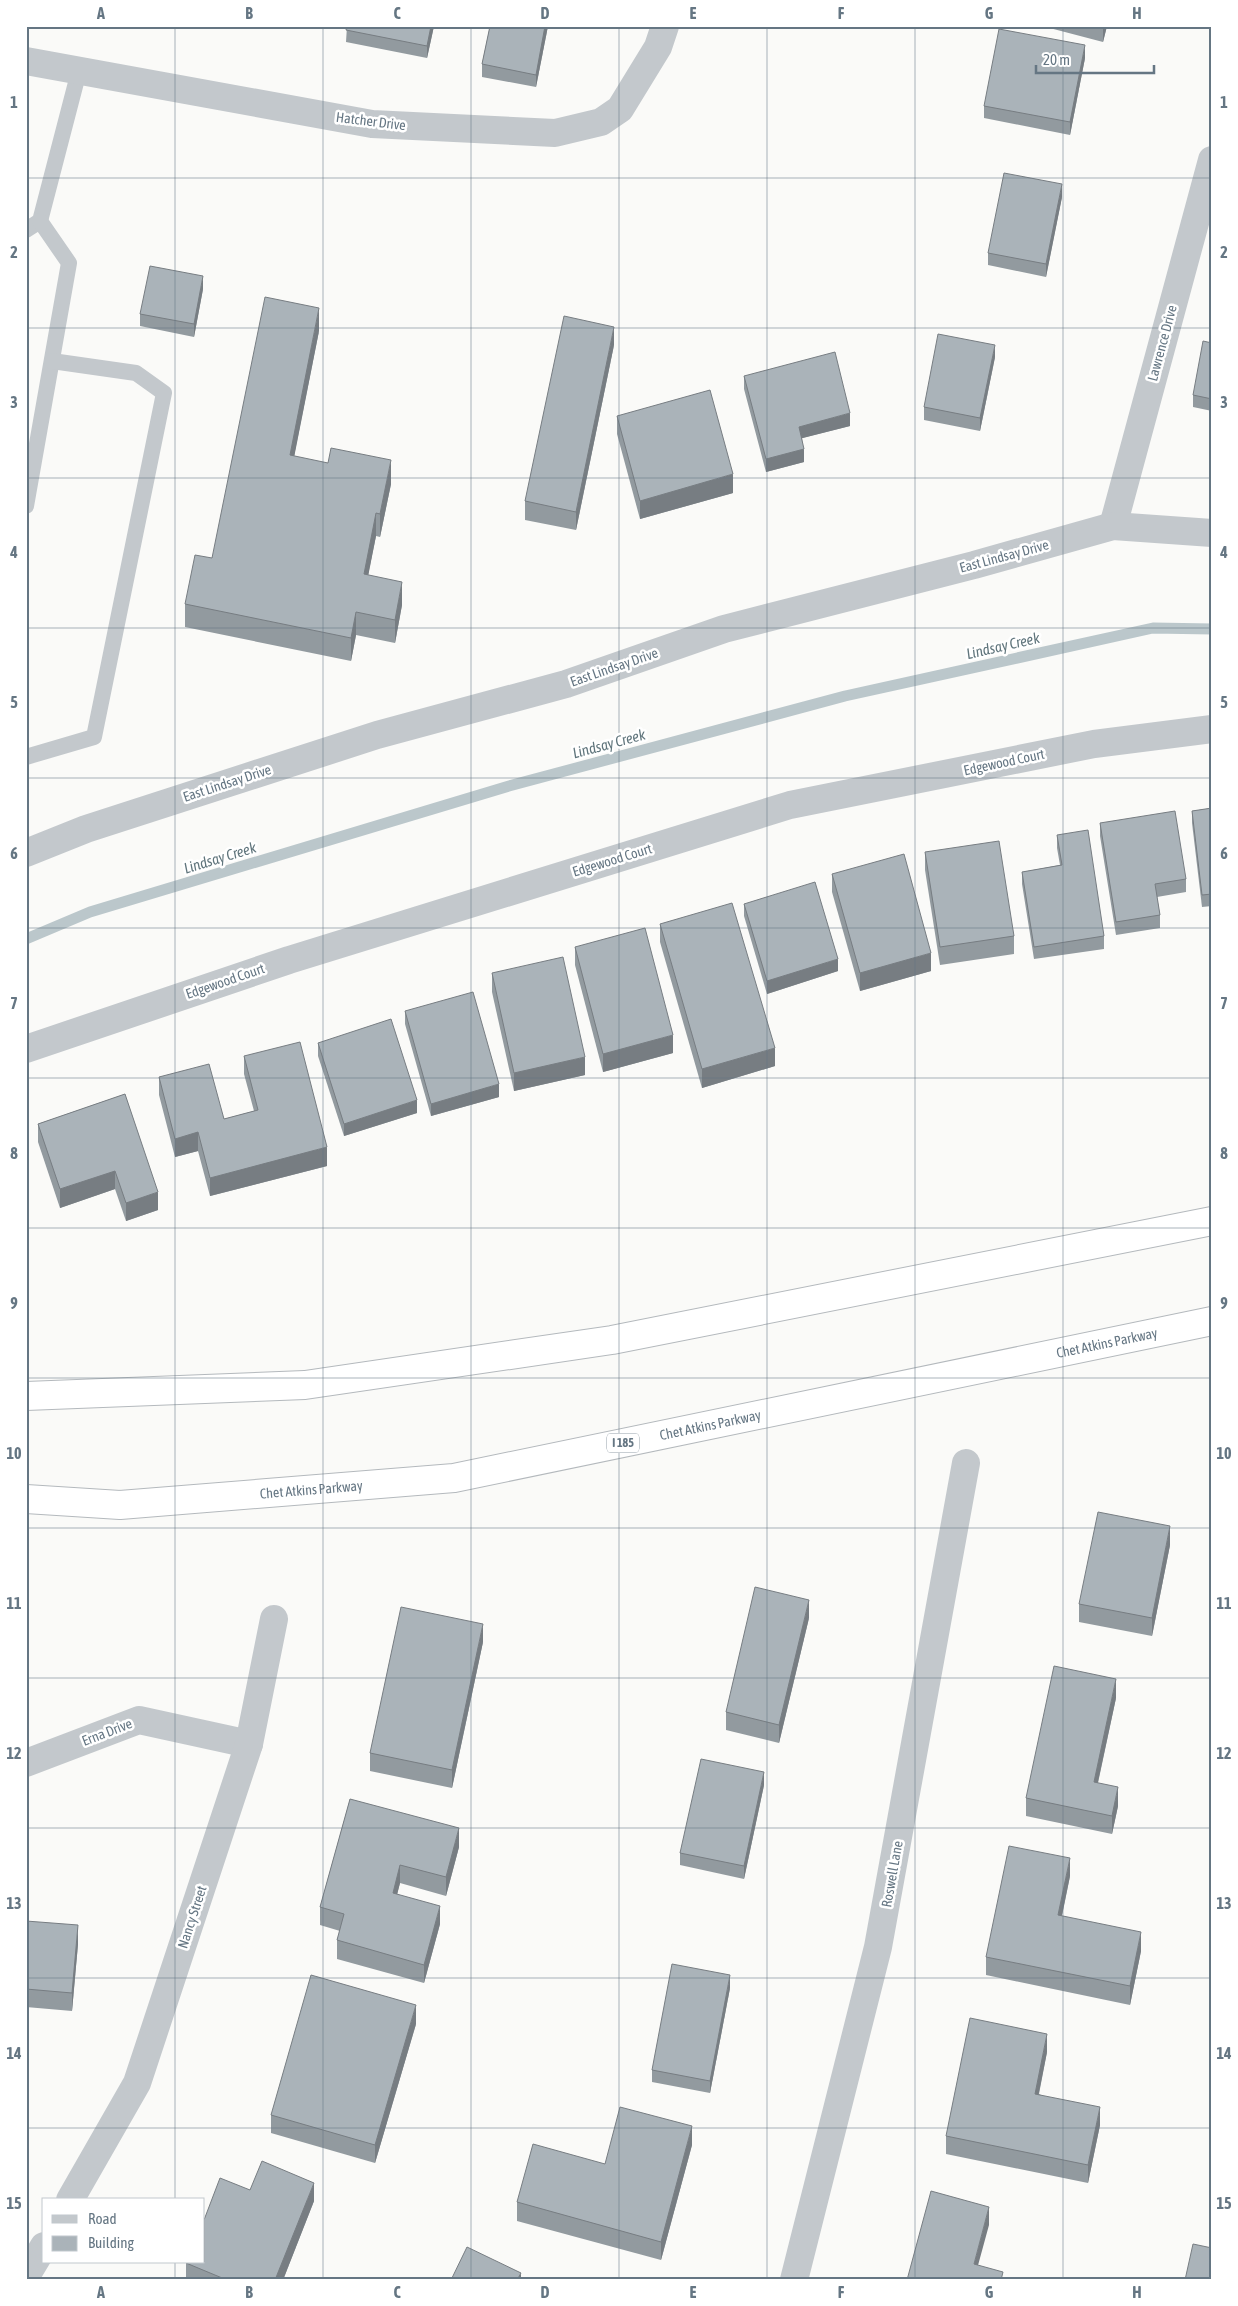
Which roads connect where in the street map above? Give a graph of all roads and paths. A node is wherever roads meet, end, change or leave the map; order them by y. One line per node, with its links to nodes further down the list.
1 (666, 26): 3 (street, Hatcher Drive)
2 (26, 61): 3 (street, Hatcher Drive)
3 (79, 71): 5 (lane)
4 (1212, 160): 8 (street, Lawrence Drive)
5 (33, 225): 6 (lane)
6 (52, 361): 7 (lane); 11 (lane)
7 (26, 506)
8 (1113, 526): 9 (street, East Lindsay Drive); 12 (street, East Lindsay Drive)
9 (1212, 533)
10 (1212, 729): 13 (street, Edgewood Court)
11 (26, 757)
12 (26, 853)
13 (26, 1049)
14 (1212, 1221): 16 (highway)
15 (1212, 1321): 18 (highway, Chet Atkins Parkway / I 185)
16 (26, 1396)
17 (966, 1463): 25 (street, Roswell Lane)
18 (26, 1499)
19 (274, 1619): 20 (street, Nancy Street)
20 (249, 1744): 21 (street, Erna Drive); 22 (street, Nancy Street)
21 (26, 1763)
22 (71, 2198)
23 (42, 2249): 24 (street)
24 (26, 2276)
25 (794, 2280)

